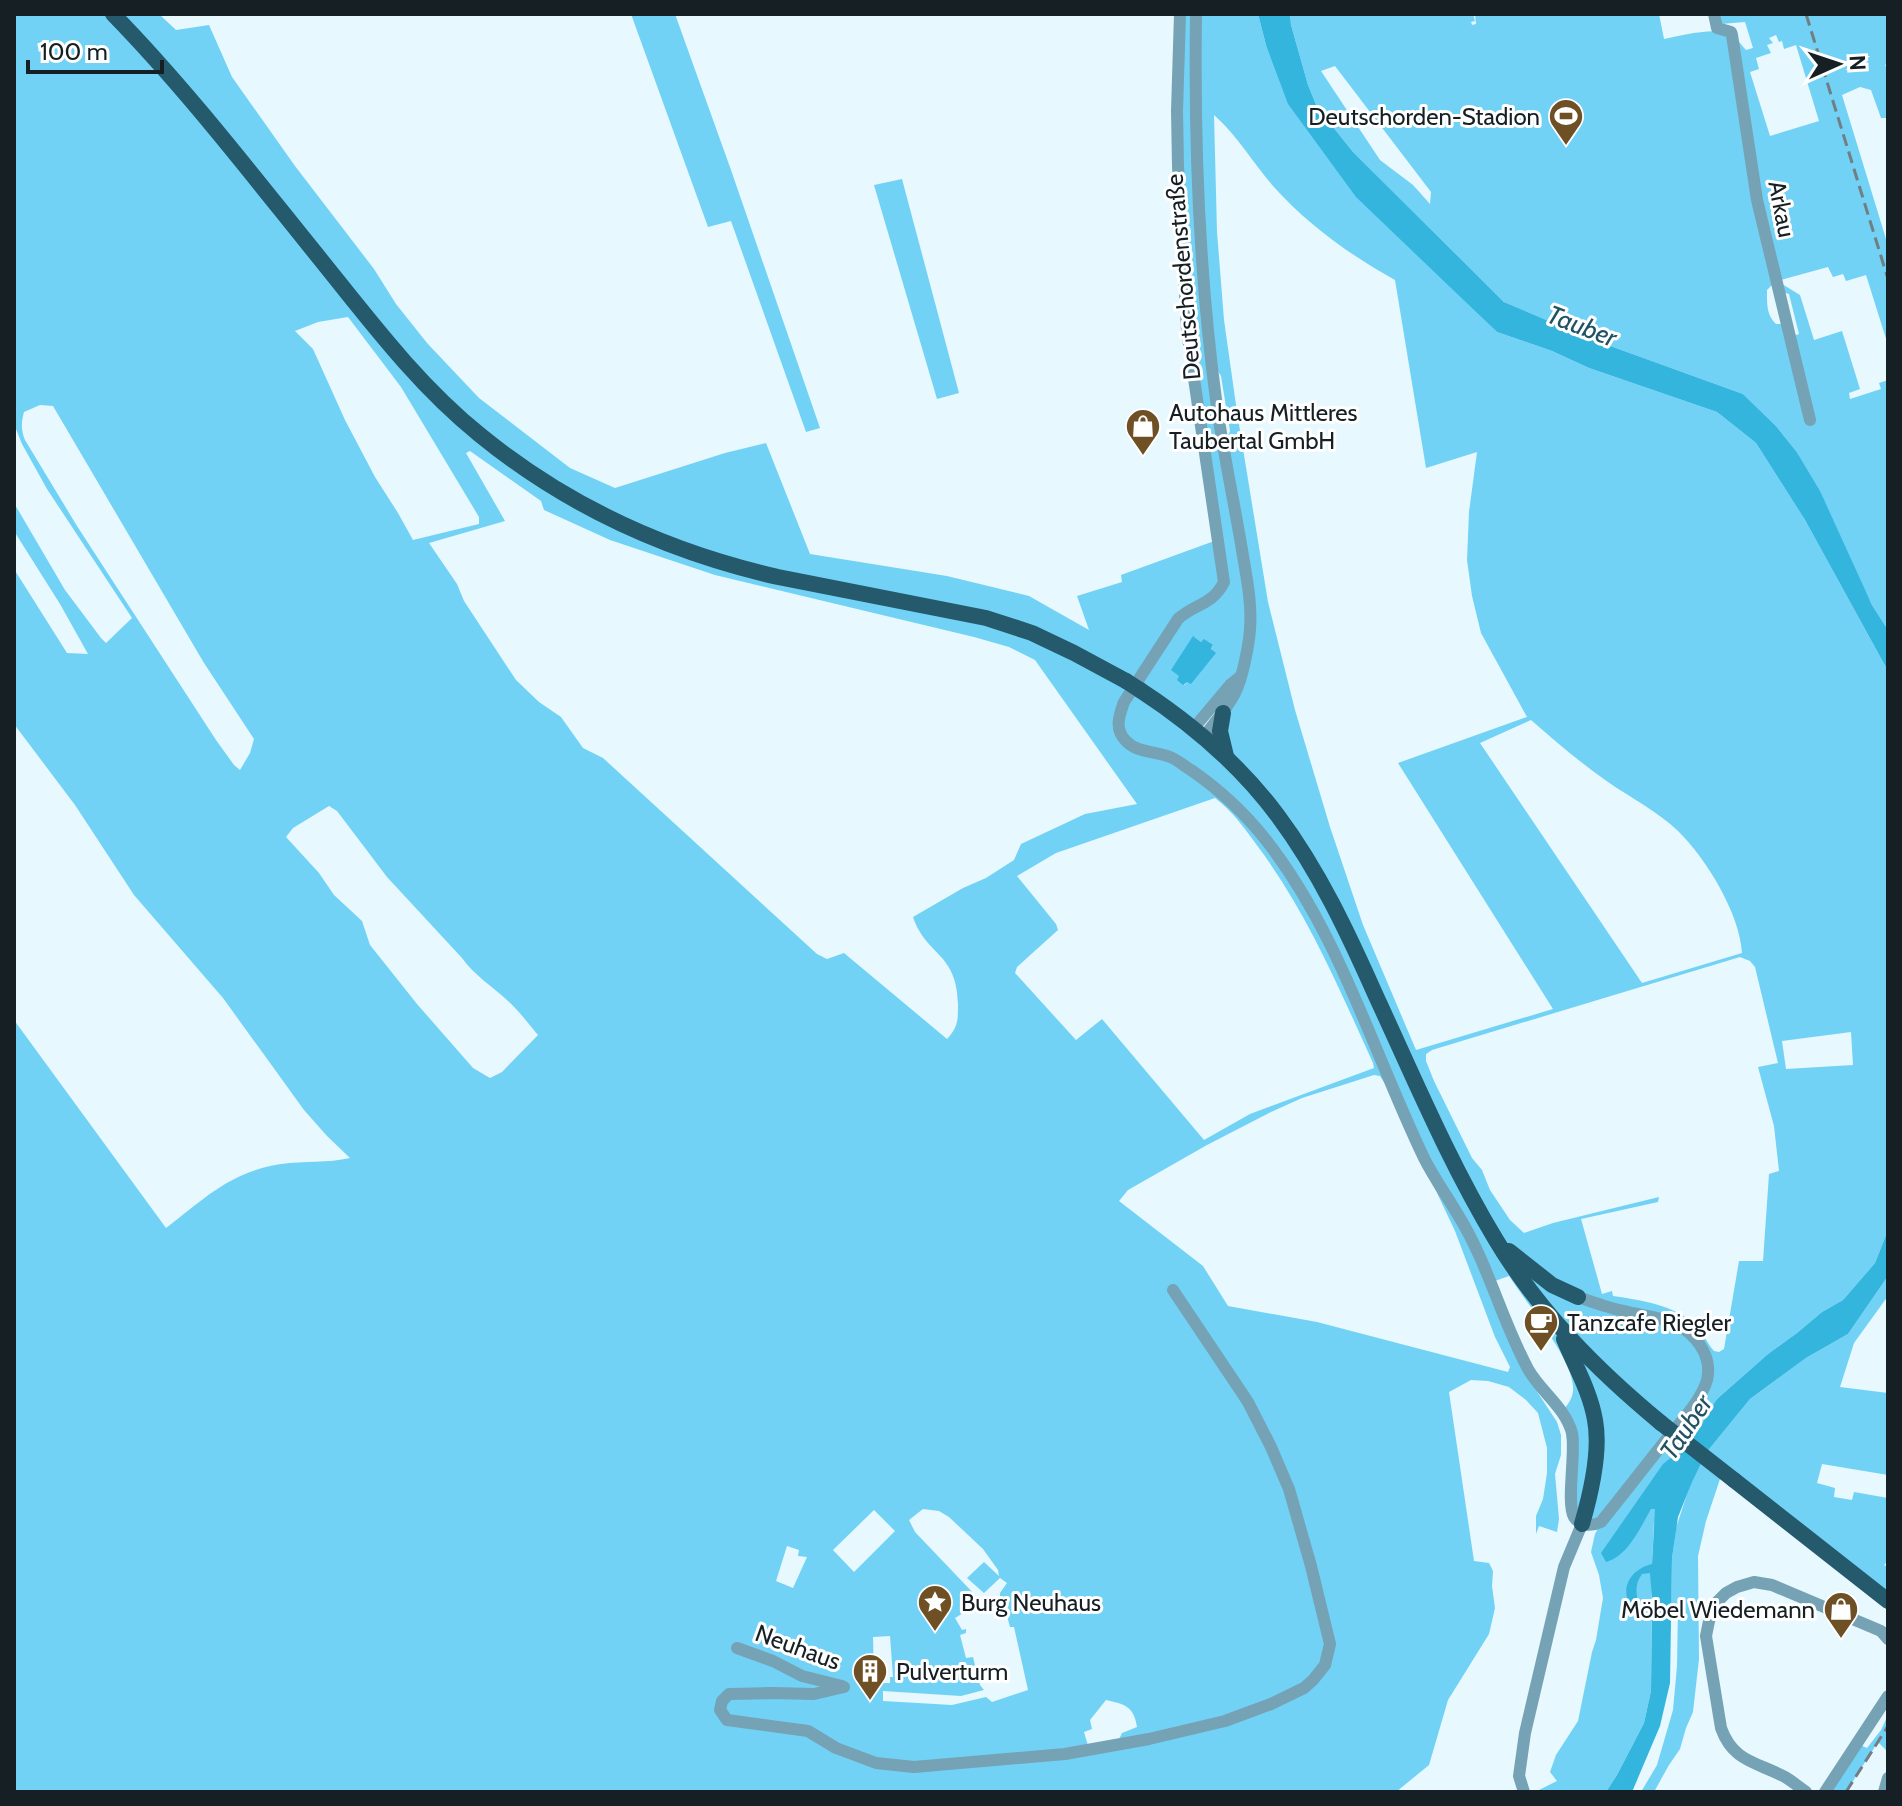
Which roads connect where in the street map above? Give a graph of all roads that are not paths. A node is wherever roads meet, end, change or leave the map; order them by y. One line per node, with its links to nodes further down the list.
1 (113, 14): 8 (main road, bridge)
2 (1180, 14): 14 (street)
3 (1196, 14): 6 (street, Deutschordenstraße)
4 (1714, 14): 5 (street, Arkau)
5 (1810, 420)
6 (1240, 677): 7 (street, Deutschordenstraße); 8 (street)
7 (1223, 713): 8 (street, Deutschordenstraße); 9 (main road)
8 (1198, 733): 9 (main road)
9 (1226, 757): 10 (main road)
10 (1496, 1241): 12 (main road); 13 (main road)
11 (1173, 1290): 17 (street, Neuhaus)
12 (1578, 1297): 14 (street)
13 (1559, 1327): 14 (main road); 15 (main road, bridge)
14 (1582, 1524): 20 (street)
15 (1888, 1601)
16 (1888, 1639): 21 (street)
17 (737, 1648)
18 (1888, 1696): 22 (street)
19 (1888, 1778): 23 (street)
20 (1522, 1791)
21 (1806, 1792)
22 (1825, 1792)
23 (1884, 1792)

